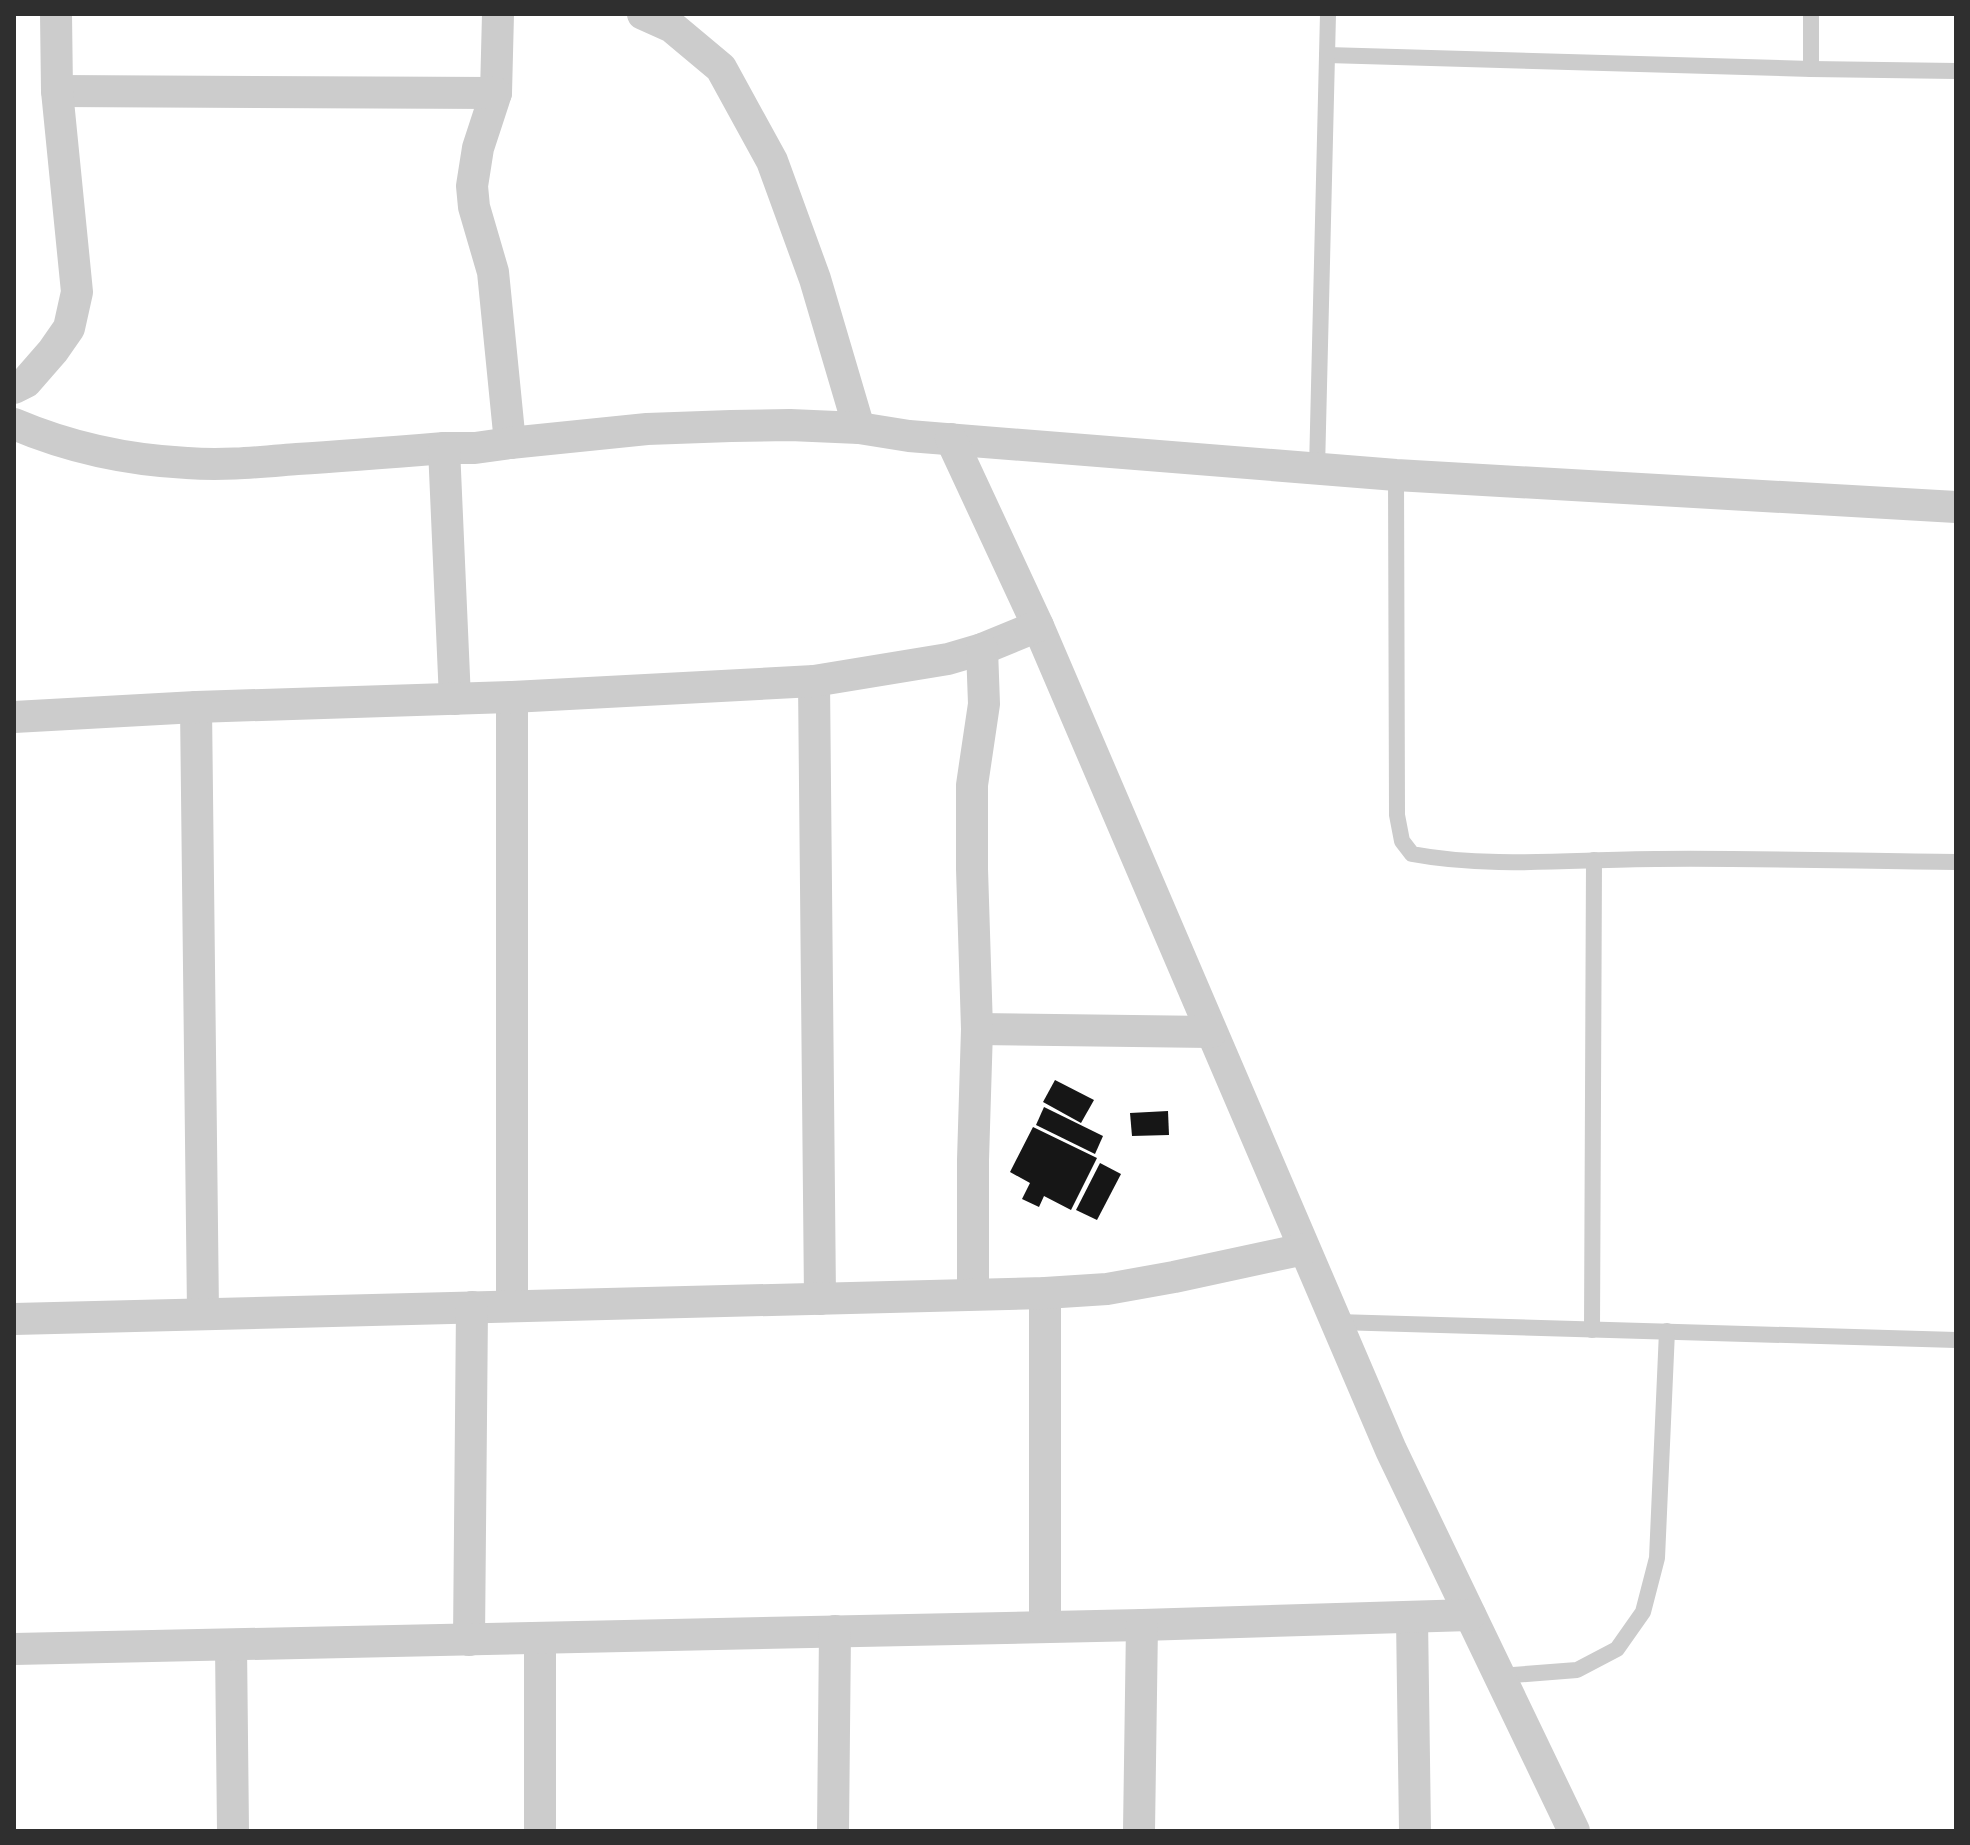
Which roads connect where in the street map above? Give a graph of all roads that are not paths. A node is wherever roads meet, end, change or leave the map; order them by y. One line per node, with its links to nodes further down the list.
1 (56, 14): 9 (street)
2 (498, 14): 10 (street)
3 (643, 14): 13 (street)
4 (1328, 14): 6 (lane)
5 (1811, 14): 7 (lane)
6 (1327, 55): 7 (lane); 17 (lane)
7 (1811, 69): 8 (lane)
8 (1956, 71)
9 (57, 91): 10 (street); 11 (street)
10 (496, 93): 15 (street)
11 (14, 388)
12 (14, 424): 16 (street)
13 (859, 428): 14 (street); 15 (street)
14 (951, 439): 17 (street); 20 (street)
15 (510, 443): 16 (street)
16 (444, 448): 24 (street)
17 (1317, 469): 18 (street)
18 (1396, 475): 19 (street); 27 (lane)
19 (1956, 507)
20 (1038, 626): 21 (street); 30 (street)
21 (982, 649): 22 (street); 29 (street)
22 (814, 681): 23 (street); 34 (street)
23 (512, 697): 24 (street); 35 (street)
24 (455, 699): 25 (street)
25 (196, 707): 26 (street); 37 (street)
26 (14, 717)
27 (1594, 860): 28 (lane); 40 (lane)
28 (1956, 862)
29 (977, 1029): 30 (street); 33 (street)
30 (1211, 1032): 31 (street)
31 (1304, 1249): 32 (street); 39 (street)
32 (1045, 1293): 33 (street); 46 (street)
33 (973, 1294): 34 (street)
34 (820, 1299): 35 (street)
35 (512, 1306): 36 (street)
36 (472, 1307): 37 (street); 49 (street)
37 (203, 1313): 38 (street)
38 (14, 1319)
39 (1337, 1322): 40 (lane); 43 (street)
40 (1592, 1330): 41 (lane)
41 (1667, 1331): 42 (lane); 52 (lane)
42 (1956, 1340)
43 (1470, 1615): 44 (street); 52 (street)
44 (1412, 1618): 45 (street); 57 (street)
45 (1142, 1625): 46 (street); 56 (street)
46 (1045, 1626): 47 (street)
47 (835, 1631): 48 (street); 55 (street)
48 (540, 1639): 49 (street); 54 (street)
49 (469, 1640): 50 (street)
50 (231, 1645): 51 (street); 53 (street)
51 (14, 1649)
52 (1500, 1676): 58 (street)
53 (233, 1831)
54 (540, 1831)
55 (833, 1831)
56 (1139, 1831)
57 (1415, 1831)
58 (1574, 1831)

